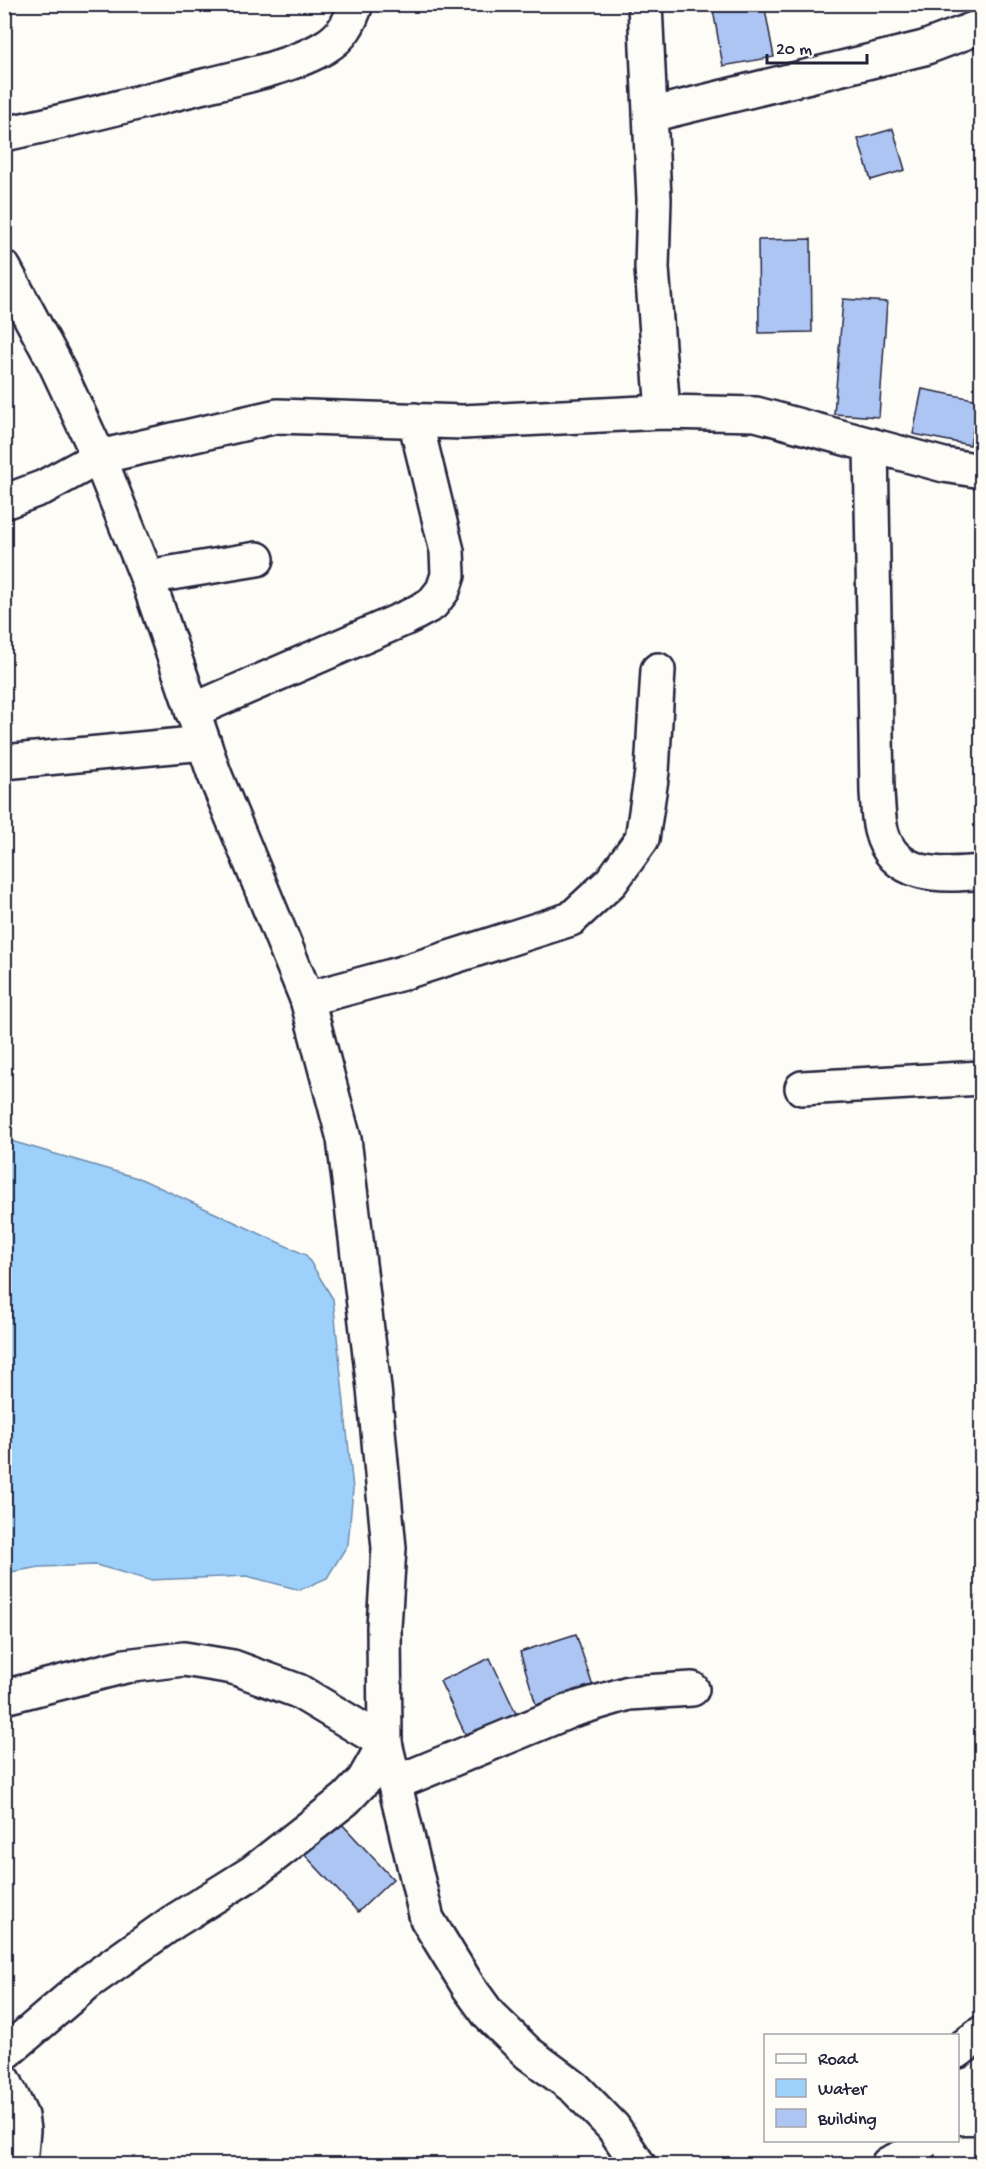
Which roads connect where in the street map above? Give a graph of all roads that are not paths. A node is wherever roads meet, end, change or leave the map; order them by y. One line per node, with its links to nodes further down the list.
1 (356, 4): 5 (street)
2 (645, 4): 4 (street)
3 (981, 26): 4 (street)
4 (650, 115): 7 (street)
5 (4, 134)
6 (4, 268): 10 (street)
7 (663, 412): 8 (street); 9 (street)
8 (414, 420): 10 (street); 16 (street)
9 (871, 445): 11 (street); 19 (street)
10 (99, 457): 12 (street); 14 (street)
11 (981, 471)
12 (4, 502)
13 (257, 559): 14 (street)
14 (147, 577): 16 (street)
15 (658, 670): 20 (street)
16 (192, 711): 17 (street)
17 (204, 743): 18 (street); 20 (street)
18 (4, 762)
19 (981, 872)
20 (308, 999): 25 (street)
21 (981, 1078): 22 (street)
22 (802, 1088)
23 (692, 1689): 26 (street)
24 (4, 1697): 25 (street)
25 (385, 1743): 26 (street); 29 (street)
26 (395, 1783): 33 (street)
27 (981, 2033): 28 (street)
28 (959, 2050)
29 (4, 2054)
30 (4, 2080): 32 (street)
31 (953, 2150): 34 (street)
32 (20, 2164)
33 (638, 2164)
34 (888, 2164)

